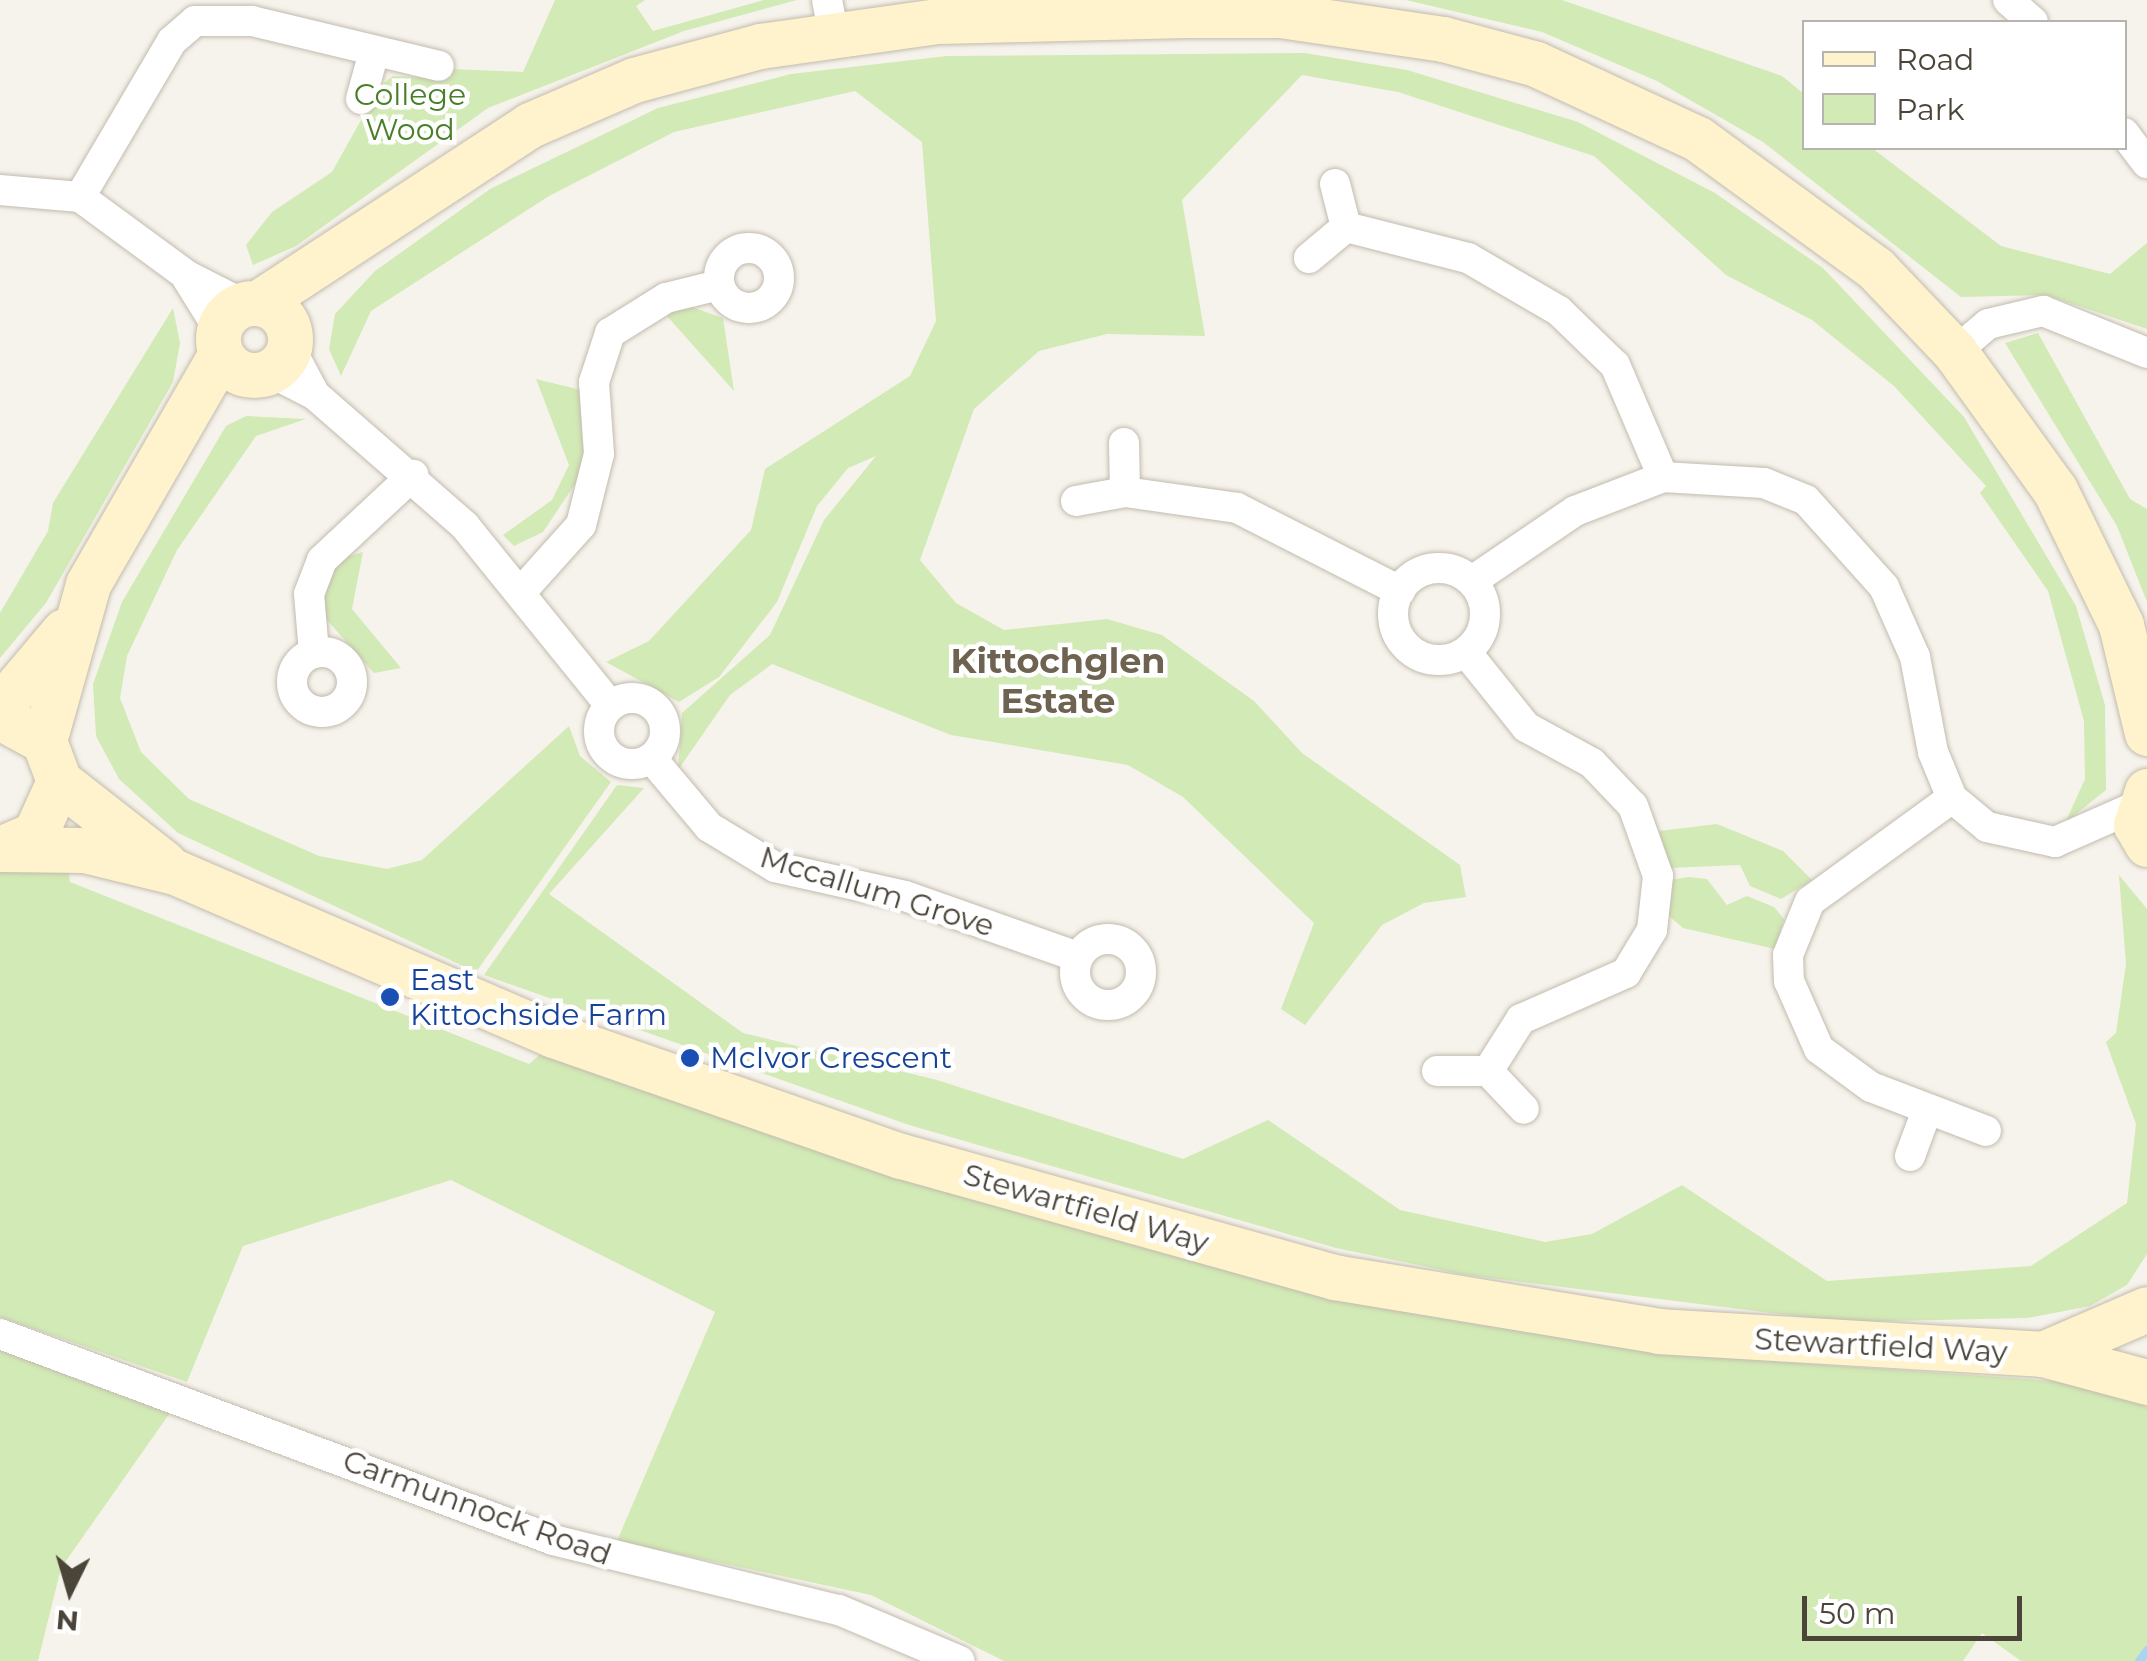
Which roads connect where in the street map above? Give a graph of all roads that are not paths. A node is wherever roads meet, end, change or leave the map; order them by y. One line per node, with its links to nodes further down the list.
1 (2008, 0): 3 (street)
2 (830, 16): 15 (street); 16 (street)
3 (2032, 20)
4 (374, 52): 5 (street); 6 (street); 11 (street)
5 (439, 66)
6 (361, 99)
7 (2127, 136): 8 (street)
8 (2147, 163)
9 (1334, 184): 12 (street)
10 (0, 190): 11 (street)
11 (80, 197): 15 (street)
12 (1346, 228): 13 (street); 20 (street)
13 (1308, 258)
14 (718, 285): 25 (street)
15 (254, 339): 19 (street); 26 (street)
16 (1955, 352): 17 (street); 32 (street)
17 (2147, 353)
18 (1124, 443): 21 (street)
19 (413, 476): 25 (street); 28 (street)
20 (1663, 476): 23 (street); 36 (street)
21 (1125, 492): 22 (street); 24 (street)
22 (1076, 501)
23 (1472, 581): 24 (street); 27 (street)
24 (1400, 591): 27 (street)
25 (521, 592): 30 (street)
26 (72, 622): 29 (street); 35 (street)
27 (1466, 652): 42 (street)
28 (314, 653)
29 (0, 706)
30 (610, 706): 34 (street); 34 (street)
31 (0, 717): 35 (street, Stewartfield Way)
32 (2147, 733)
33 (2147, 743): 37 (street)
34 (652, 759): 40 (street, Mccallum Grove)
35 (51, 761): 38 (street); 39 (street, Stewartfield Way)
36 (1952, 798): 37 (street); 44 (street)
37 (2144, 815)
38 (0, 849): 39 (street, Stewartfield Way)
39 (175, 872): 51 (street, Stewartfield Way)
40 (1078, 956)
41 (1437, 1071): 42 (street)
42 (1488, 1071): 43 (street)
43 (1524, 1109)
44 (1926, 1113): 45 (street); 46 (street)
45 (1986, 1131)
46 (1910, 1156)
47 (2147, 1309): 51 (street, Stewartfield Way)
48 (2147, 1329): 50 (street)
49 (0, 1334): 53 (street, Carmunnock Road)
50 (2147, 1346)
51 (2044, 1354): 52 (street, Stewartfield Way)
52 (2147, 1382)
53 (960, 1661)

